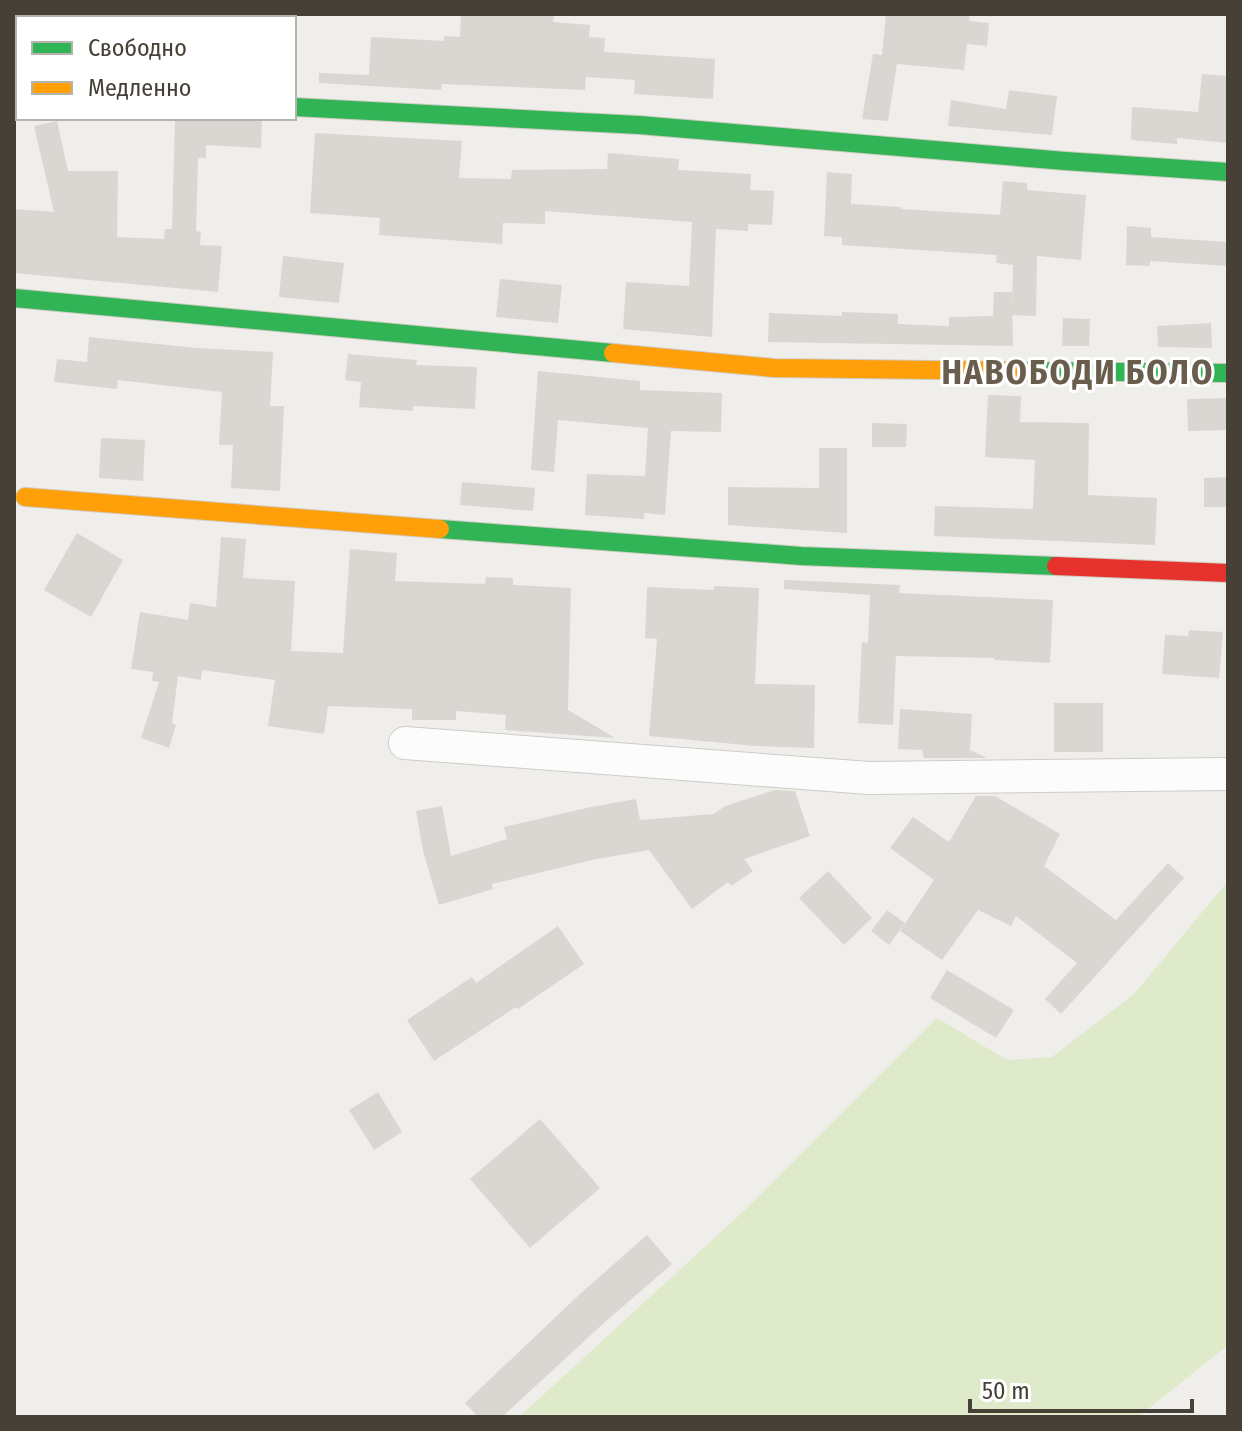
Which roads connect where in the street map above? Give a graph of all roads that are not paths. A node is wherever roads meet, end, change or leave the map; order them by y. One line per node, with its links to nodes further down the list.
1 (296, 107): 2 (street)
2 (1228, 172)
3 (14, 298): 4 (street)
4 (1228, 373)
5 (25, 497): 6 (street)
6 (1228, 573)
7 (405, 743): 8 (street)
8 (1228, 774)

